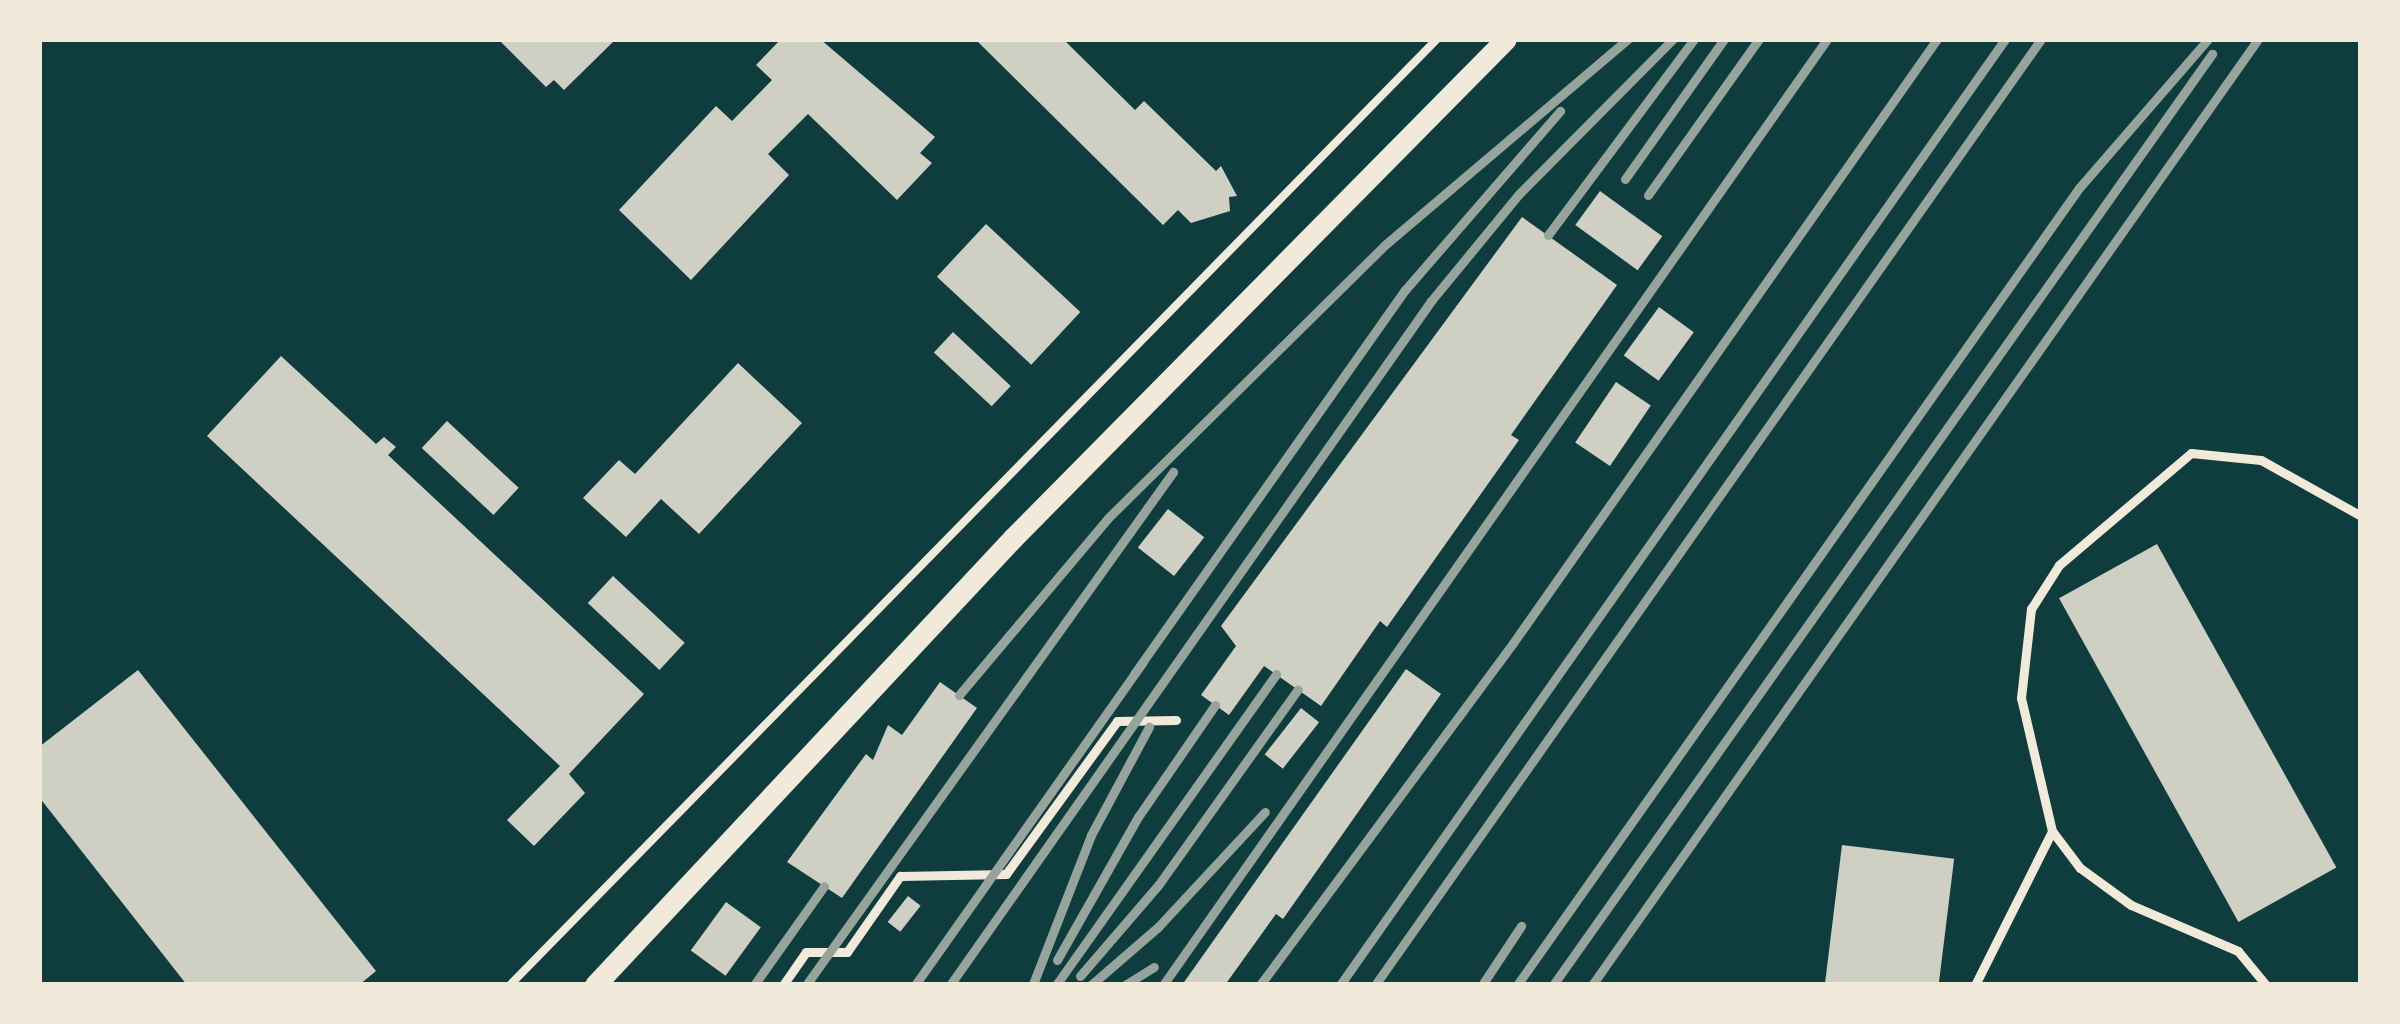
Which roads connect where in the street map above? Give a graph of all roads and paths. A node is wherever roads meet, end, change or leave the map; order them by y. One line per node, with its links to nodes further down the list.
1 (1437, 39): 6 (path)
2 (1506, 39): 7 (street)
3 (2361, 516): 5 (lane)
4 (1176, 720): 8 (lane)
5 (2052, 831): 9 (lane); 10 (lane)
6 (510, 985)
7 (596, 985)
8 (782, 985)
9 (1975, 985)
10 (2266, 985)

